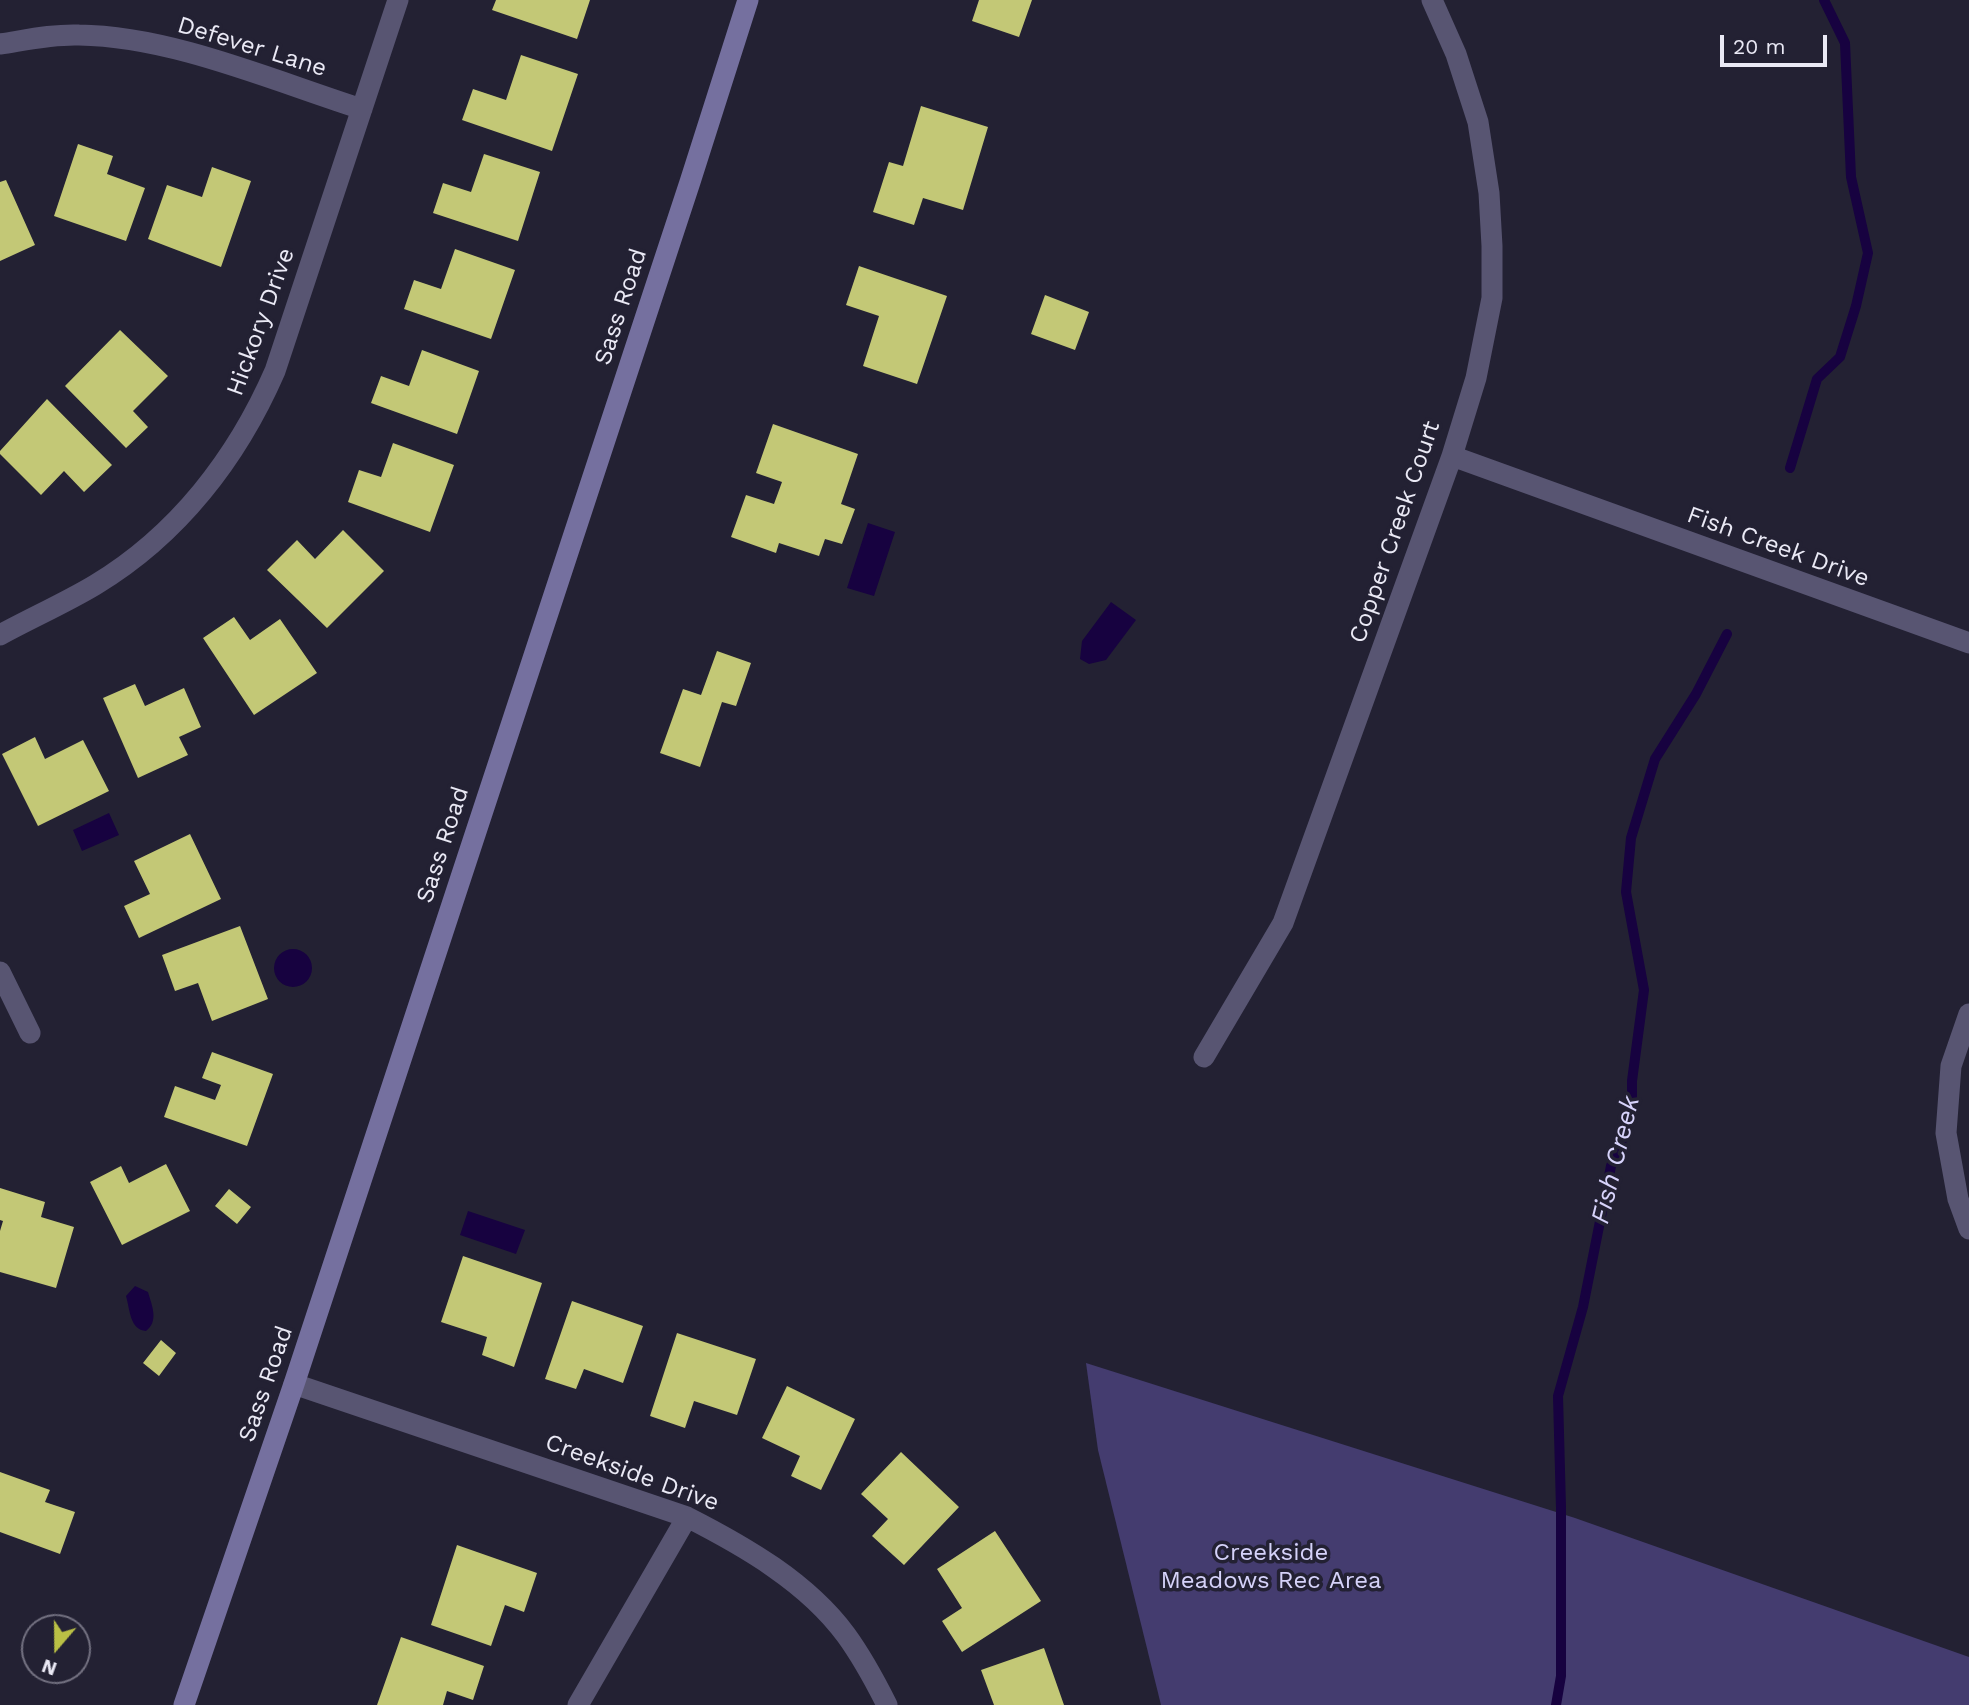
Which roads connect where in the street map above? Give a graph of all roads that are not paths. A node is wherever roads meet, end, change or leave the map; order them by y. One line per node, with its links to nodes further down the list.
1 (398, 0): 5 (street, Hickory Drive)
2 (748, 0): 14 (street, Sass Road)
3 (1432, 0): 6 (street, Copper Creek Court)
4 (0, 44): 5 (street, Defever Lane)
5 (362, 109): 7 (street, Hickory Drive)
6 (1452, 456): 8 (street, Fish Creek Drive); 12 (street, Copper Creek Court)
7 (0, 635)
8 (1969, 643)
9 (0, 972): 11 (street)
10 (1969, 1014): 13 (street)
11 (30, 1033)
12 (1204, 1057)
13 (1969, 1229)
14 (295, 1384): 15 (street, Creekside Drive); 16 (street, Sass Road)
15 (687, 1517): 17 (street); 18 (street, Creekside Drive)
16 (184, 1705)
17 (578, 1705)
18 (887, 1705)

